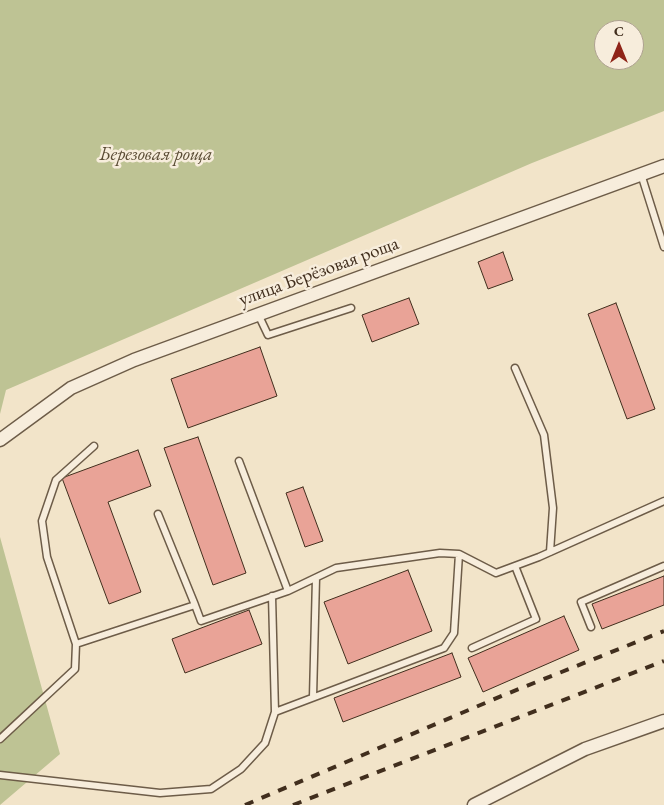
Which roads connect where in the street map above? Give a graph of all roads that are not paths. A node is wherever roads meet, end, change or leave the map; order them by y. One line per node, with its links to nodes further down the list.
1 (664, 166): 2 (street, улица Берёзовая роща)
2 (641, 174): 3 (lane); 5 (street, улица Берёзовая роща)
3 (664, 247)
4 (351, 308): 5 (lane)
5 (258, 314): 7 (street, улица Берёзовая роща)
6 (514, 368): 12 (lane)
7 (0, 440)
8 (94, 446): 21 (lane)
9 (239, 461): 17 (lane)
10 (664, 501): 12 (lane)
11 (158, 514): 19 (lane)
12 (550, 552): 14 (lane)
13 (459, 554): 14 (lane); 16 (lane); 23 (lane)
14 (515, 566): 22 (lane)
15 (664, 566): 20 (lane)
16 (316, 578): 17 (lane); 23 (lane)
17 (288, 590): 18 (lane)
18 (272, 596): 19 (lane); 24 (lane)
19 (195, 605): 21 (lane)
20 (591, 627)
21 (76, 644): 26 (lane)
22 (472, 648)
23 (313, 697): 24 (lane)
24 (275, 712): 27 (lane)
25 (664, 722): 28 (street)
26 (0, 739)
27 (0, 775)
28 (474, 805)

